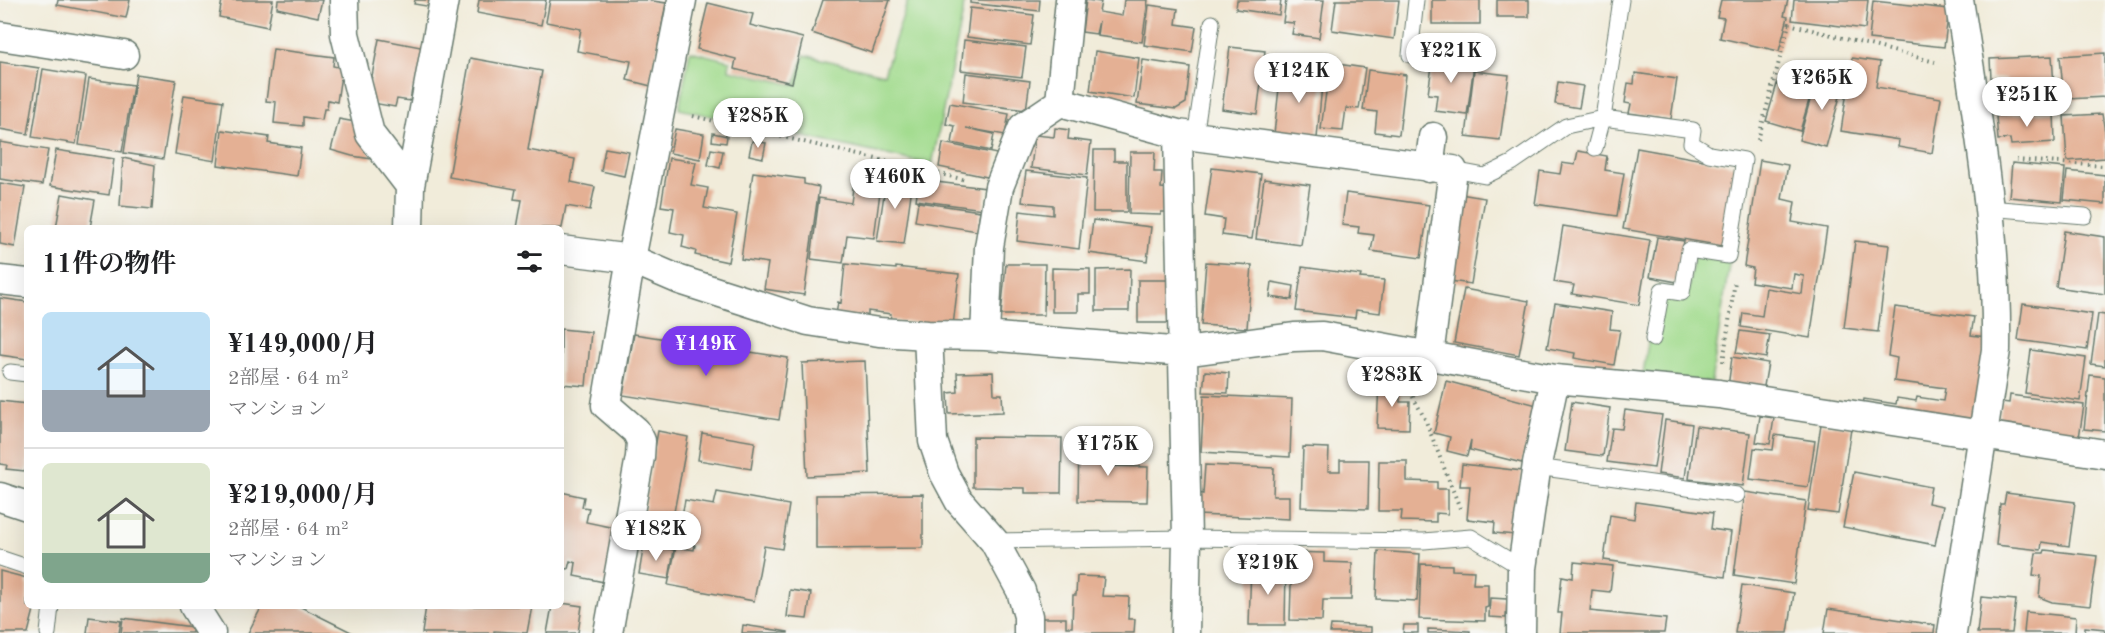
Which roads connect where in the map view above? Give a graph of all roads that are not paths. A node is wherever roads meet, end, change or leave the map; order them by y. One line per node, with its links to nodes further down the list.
1 (344, 0): 18 (street)
2 (444, 0): 18 (street)
3 (682, 0): 23 (street)
4 (1070, 0): 12 (street)
5 (1416, 0): 11 (lane)
6 (1621, 0): 13 (lane)
7 (1959, 0): 19 (street)
8 (1212, 22): 14 (lane)
9 (0, 36): 10 (street)
10 (124, 55)
11 (1410, 55)
12 (1060, 102): 14 (street); 27 (street)
13 (1603, 118): 16 (lane); 17 (lane); 28 (lane)
14 (1187, 135): 17 (street); 29 (street)
15 (1433, 137): 17 (street)
16 (1595, 148)
17 (1441, 169): 30 (street)
18 (410, 186): 21 (street)
19 (1988, 208): 20 (lane); 34 (street)
20 (2085, 216)
21 (409, 225)
22 (564, 250): 23 (street)
23 (631, 259): 26 (street); 49 (street)
24 (0, 280): 25 (street)
25 (24, 284)
26 (928, 335): 27 (street); 41 (street)
27 (984, 336): 29 (street)
28 (1653, 339)
29 (1184, 352): 30 (street); 40 (street)
30 (1429, 356): 33 (street)
31 (10, 372): 32 (lane)
32 (24, 374)
33 (1555, 379): 34 (street); 36 (street)
34 (1983, 436): 35 (street); 53 (street)
35 (2105, 454)
36 (1537, 467): 37 (lane); 44 (street)
37 (1737, 495)
38 (0, 496): 39 (street)
39 (24, 505)
40 (1187, 538): 41 (lane); 44 (lane); 51 (street)
41 (994, 541): 50 (street)
42 (0, 558): 43 (lane)
43 (24, 566)
44 (1522, 567): 52 (street)
45 (51, 609): 47 (lane)
46 (196, 609): 48 (street)
47 (48, 633)
48 (211, 633)
49 (608, 633)
50 (1028, 633)
51 (1185, 633)
52 (1521, 633)
53 (1952, 633)

